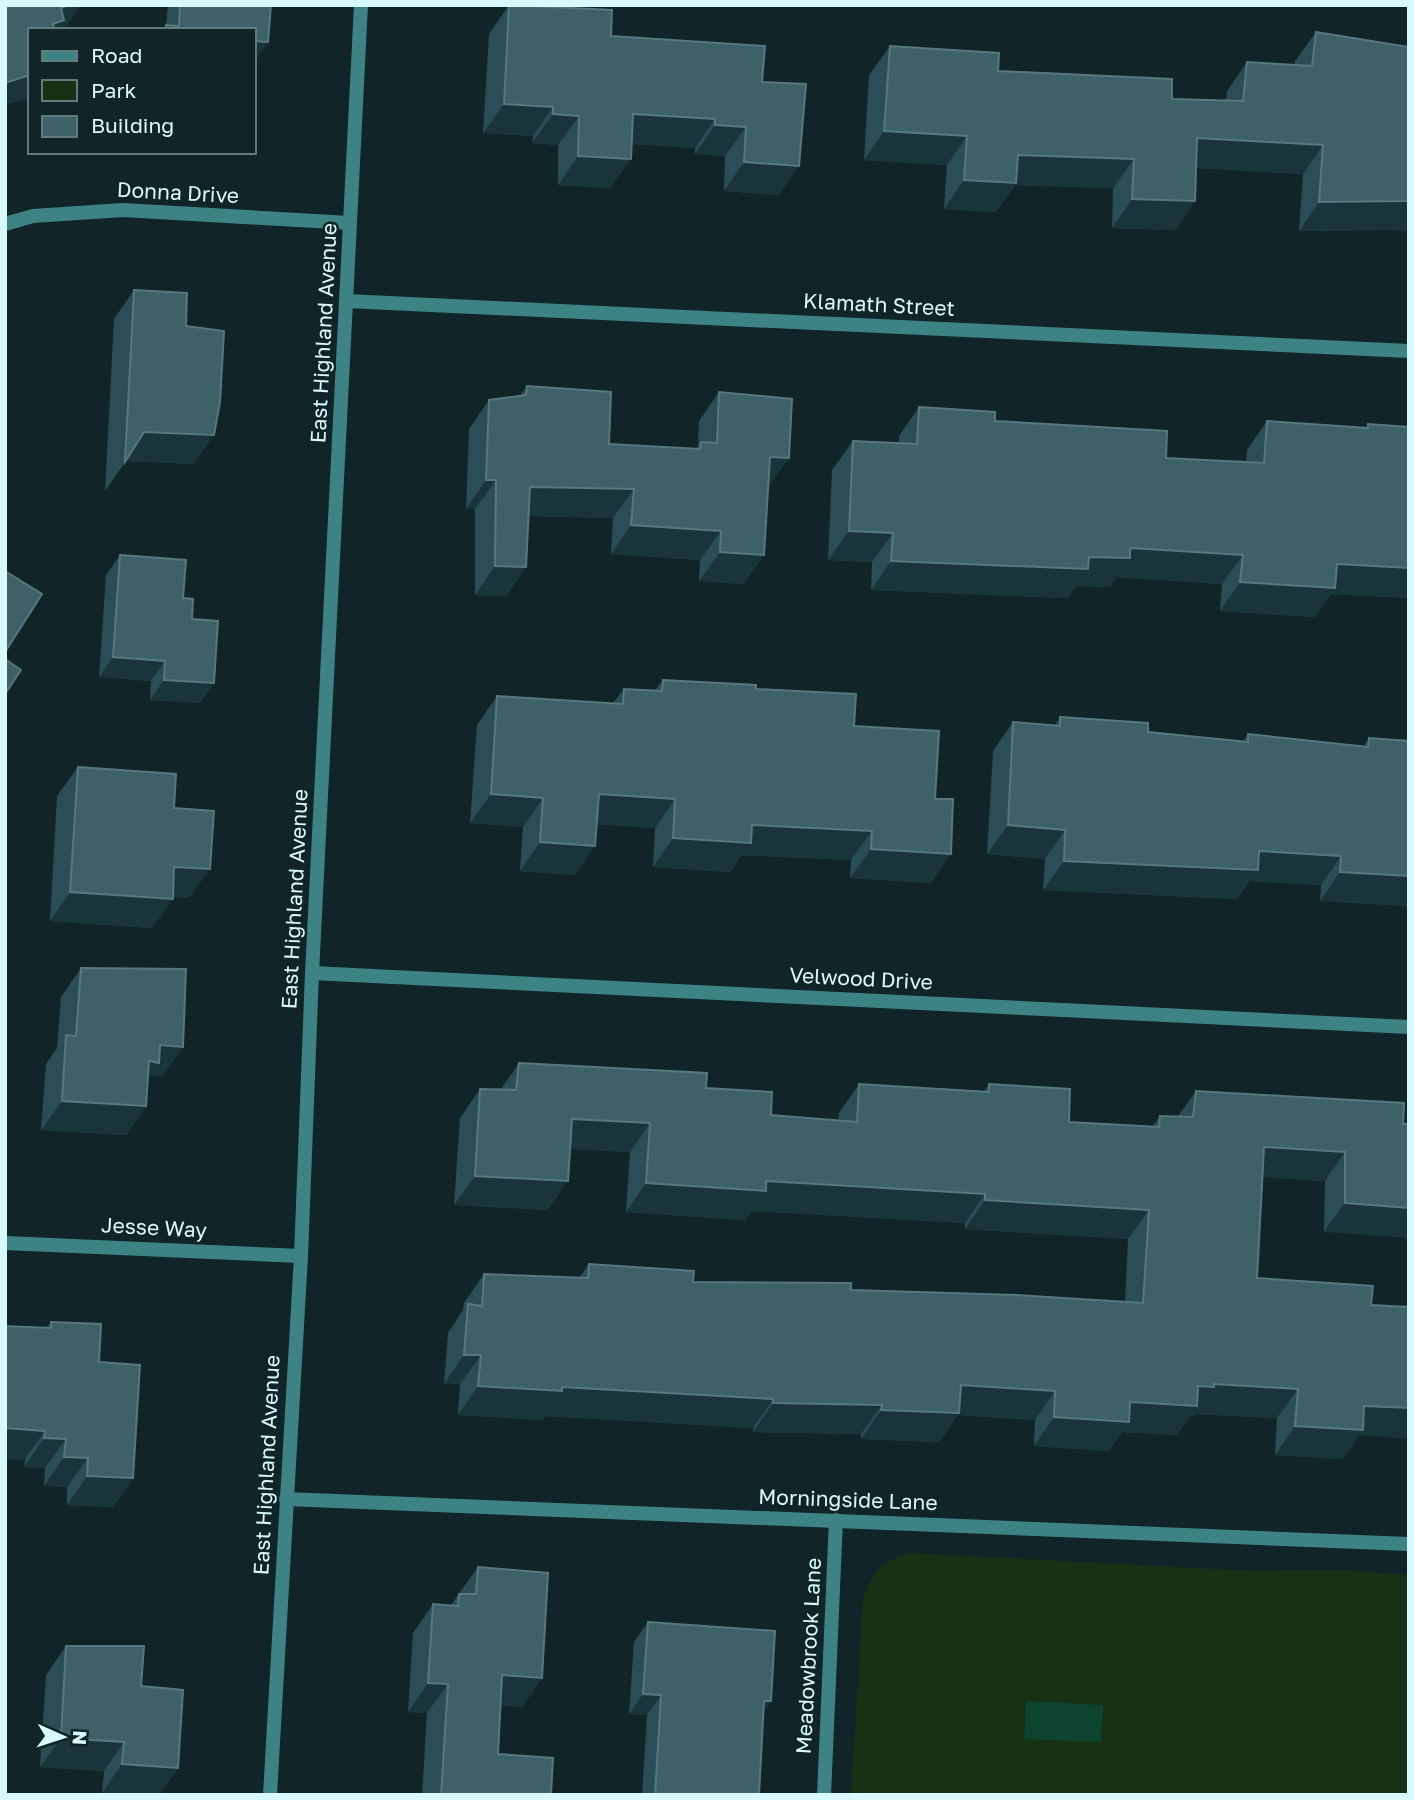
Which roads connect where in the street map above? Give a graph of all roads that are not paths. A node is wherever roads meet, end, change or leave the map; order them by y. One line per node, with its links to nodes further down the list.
1 (361, 5): 2 (street, East Highland Avenue)
2 (350, 223): 3 (street, Donna Drive); 4 (street, East Highland Avenue)
3 (5, 224)
4 (346, 301): 5 (street, Klamath Street); 6 (street, East Highland Avenue)
5 (1409, 351)
6 (312, 974): 7 (street, Velwood Drive); 9 (street, East Highland Avenue)
7 (1409, 1027)
8 (5, 1242): 9 (street, Jesse Way)
9 (301, 1256): 10 (street, East Highland Avenue)
10 (286, 1499): 11 (street, Morningside Lane); 13 (street, East Highland Avenue)
11 (836, 1520): 12 (street, Morningside Lane); 14 (street, Meadowbrook Lane)
12 (1409, 1544)
13 (270, 1795)
14 (824, 1795)

